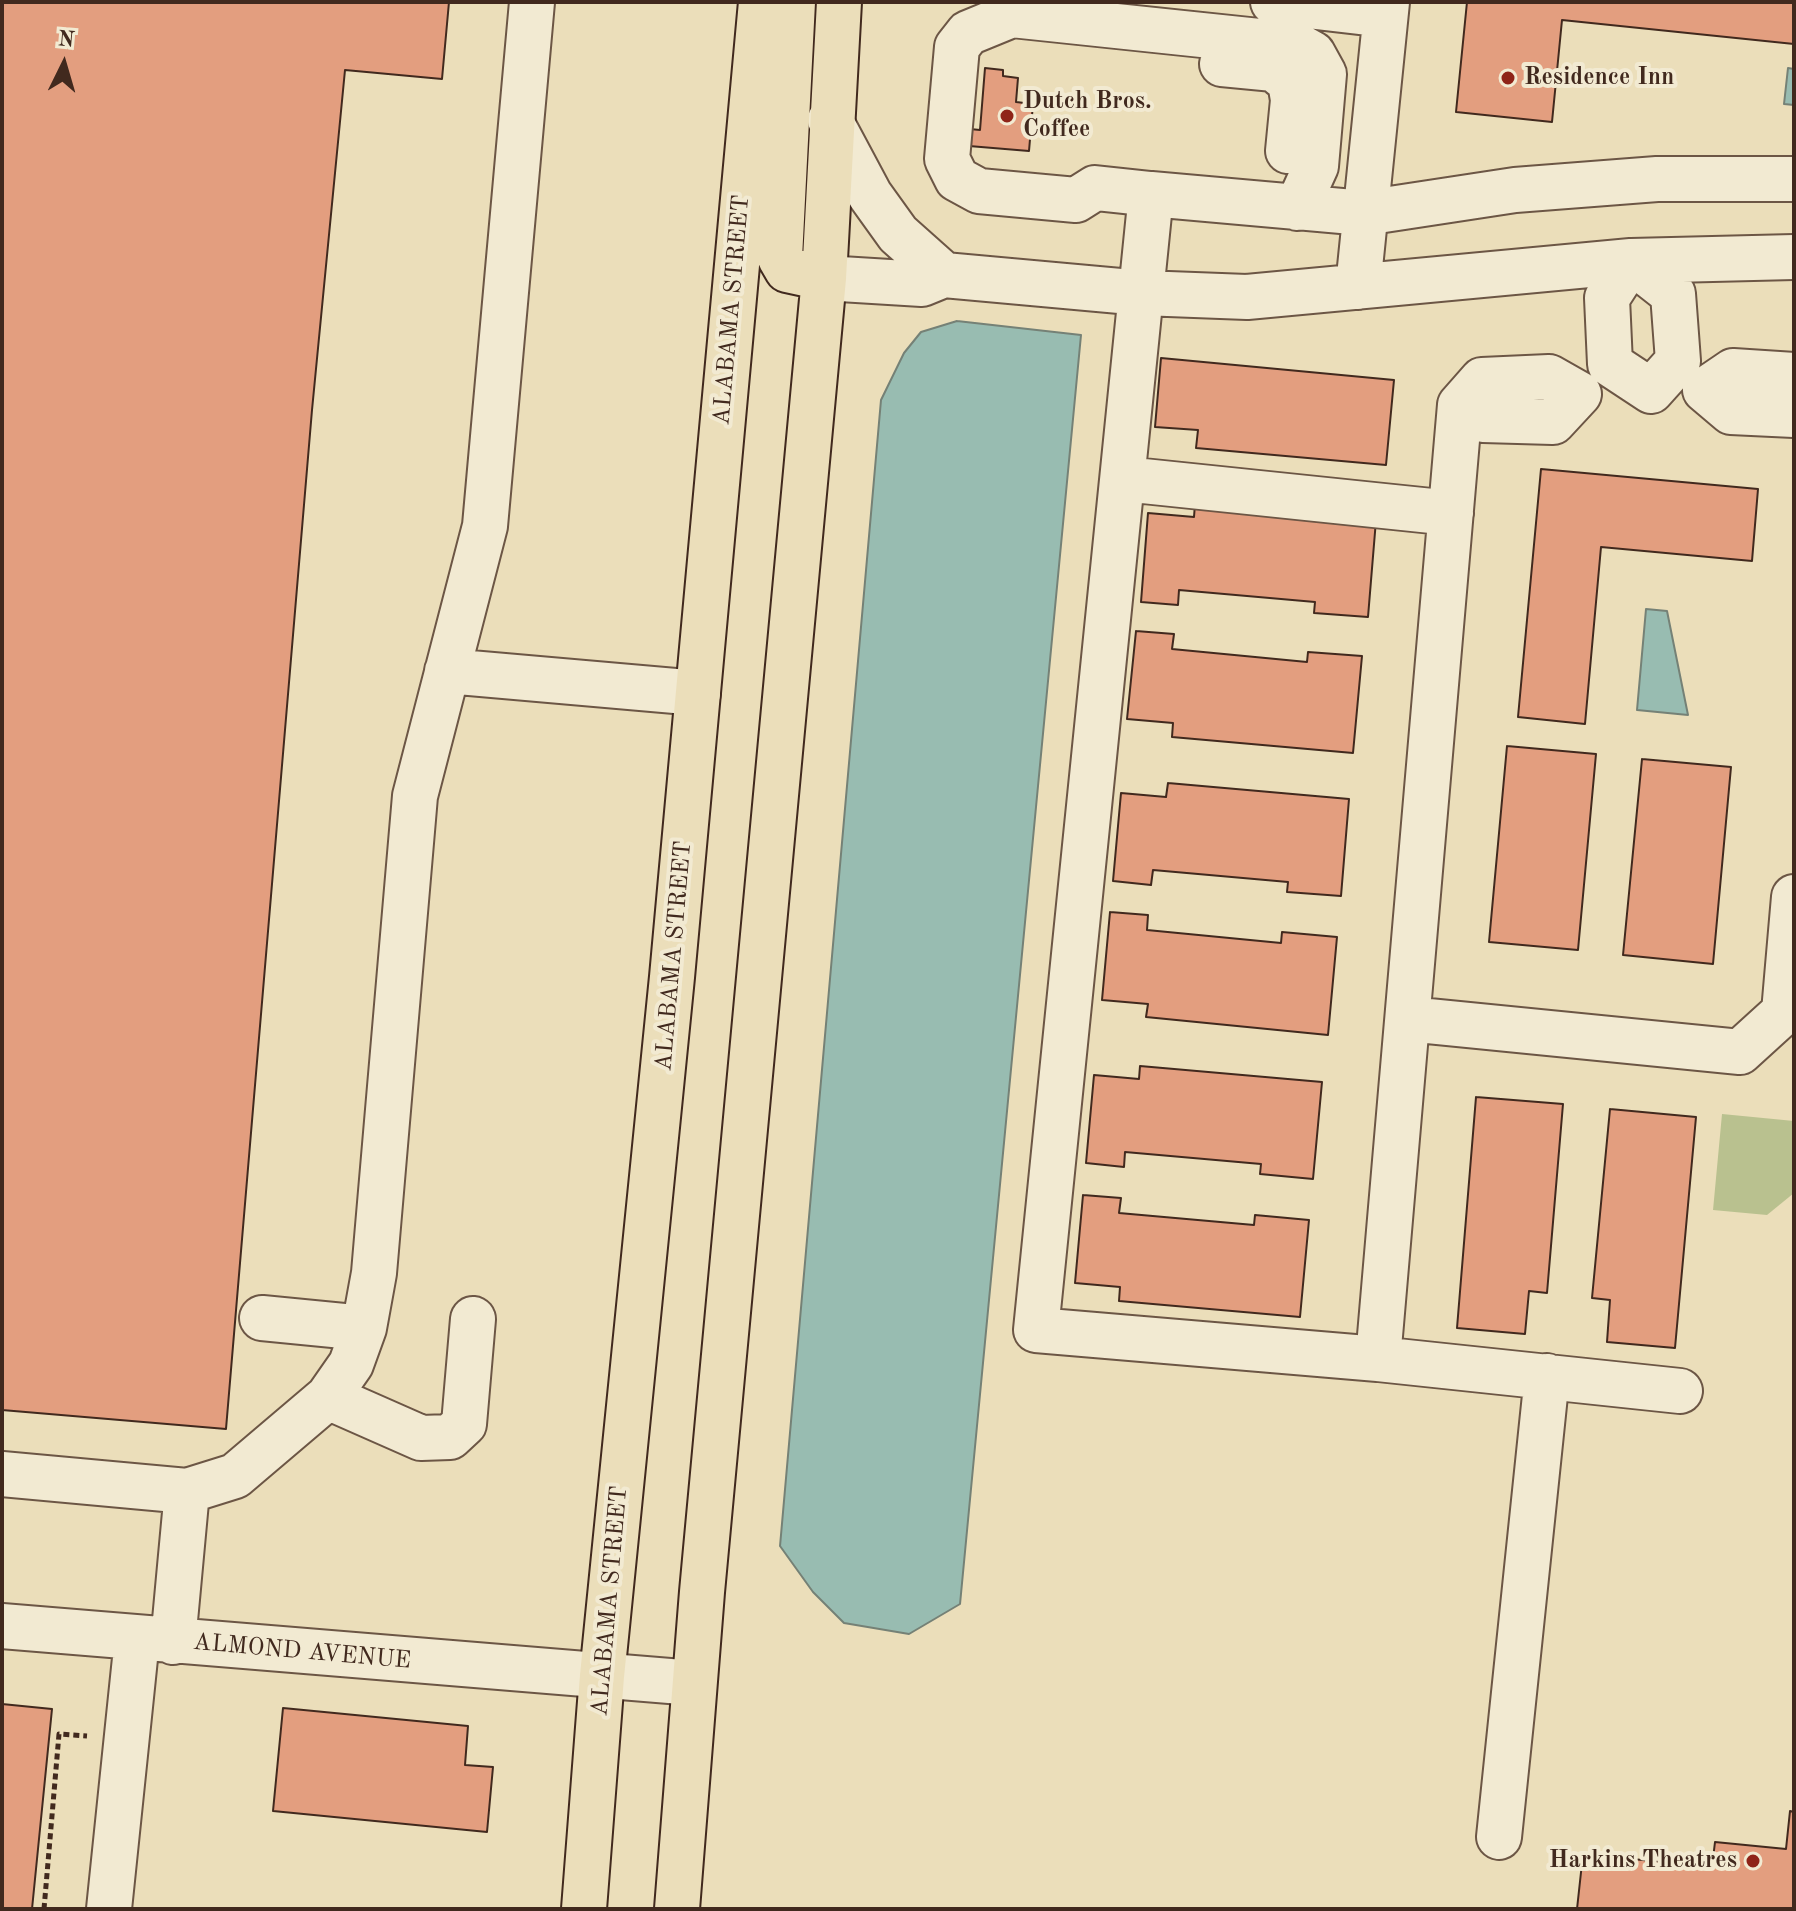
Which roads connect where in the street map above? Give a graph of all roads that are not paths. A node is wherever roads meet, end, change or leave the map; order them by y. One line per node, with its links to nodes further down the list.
1 (532, 2): 24 (street)
2 (761, 2): 25 (main road, ALABAMA STREET)
3 (793, 2): 15 (main road)
4 (839, 2): 7 (main road)
5 (1293, 3): 6 (street)
6 (1386, 9): 11 (street)
7 (830, 120): 14 (street); 15 (main road)
8 (1794, 179): 11 (street)
9 (1151, 194): 10 (street); 10 (street); 17 (street)
10 (1297, 208): 11 (street)
11 (1364, 213): 16 (street)
12 (1794, 257): 13 (street)
13 (1631, 261): 16 (street); 20 (street); 20 (street)
14 (944, 275): 15 (street); 17 (street)
15 (824, 278): 41 (main road)
16 (1358, 287): 17 (street)
17 (1142, 293): 22 (street)
18 (1794, 375): 19 (street)
19 (1705, 390): 20 (street); 21 (street)
20 (1651, 391): 23 (street)
21 (1794, 415)
22 (1124, 479): 23 (street); 32 (street)
23 (1451, 513): 28 (street)
24 (447, 671): 25 (street); 31 (street)
25 (698, 693): 40 (main road, ALABAMA STREET)
26 (1794, 897): 27 (street)
27 (1789, 1012): 28 (street)
28 (1408, 1019): 32 (street)
29 (262, 1318): 31 (street)
30 (473, 1319): 35 (street)
31 (364, 1328): 35 (street)
32 (1378, 1359): 33 (street)
33 (1547, 1376): 34 (street); 42 (street)
34 (1680, 1391)
35 (328, 1397): 37 (street)
36 (2, 1474): 37 (street)
37 (187, 1491): 39 (street)
38 (2, 1626): 39 (street, ALMOND AVENUE)
39 (155, 1640): 40 (street, ALMOND AVENUE); 43 (street)
40 (602, 1676): 41 (street, ALMOND AVENUE); 44 (main road, ALABAMA STREET)
41 (694, 1683): 45 (main road)
42 (1499, 1837)
43 (109, 1909)
44 (584, 1909)
45 (677, 1909)

